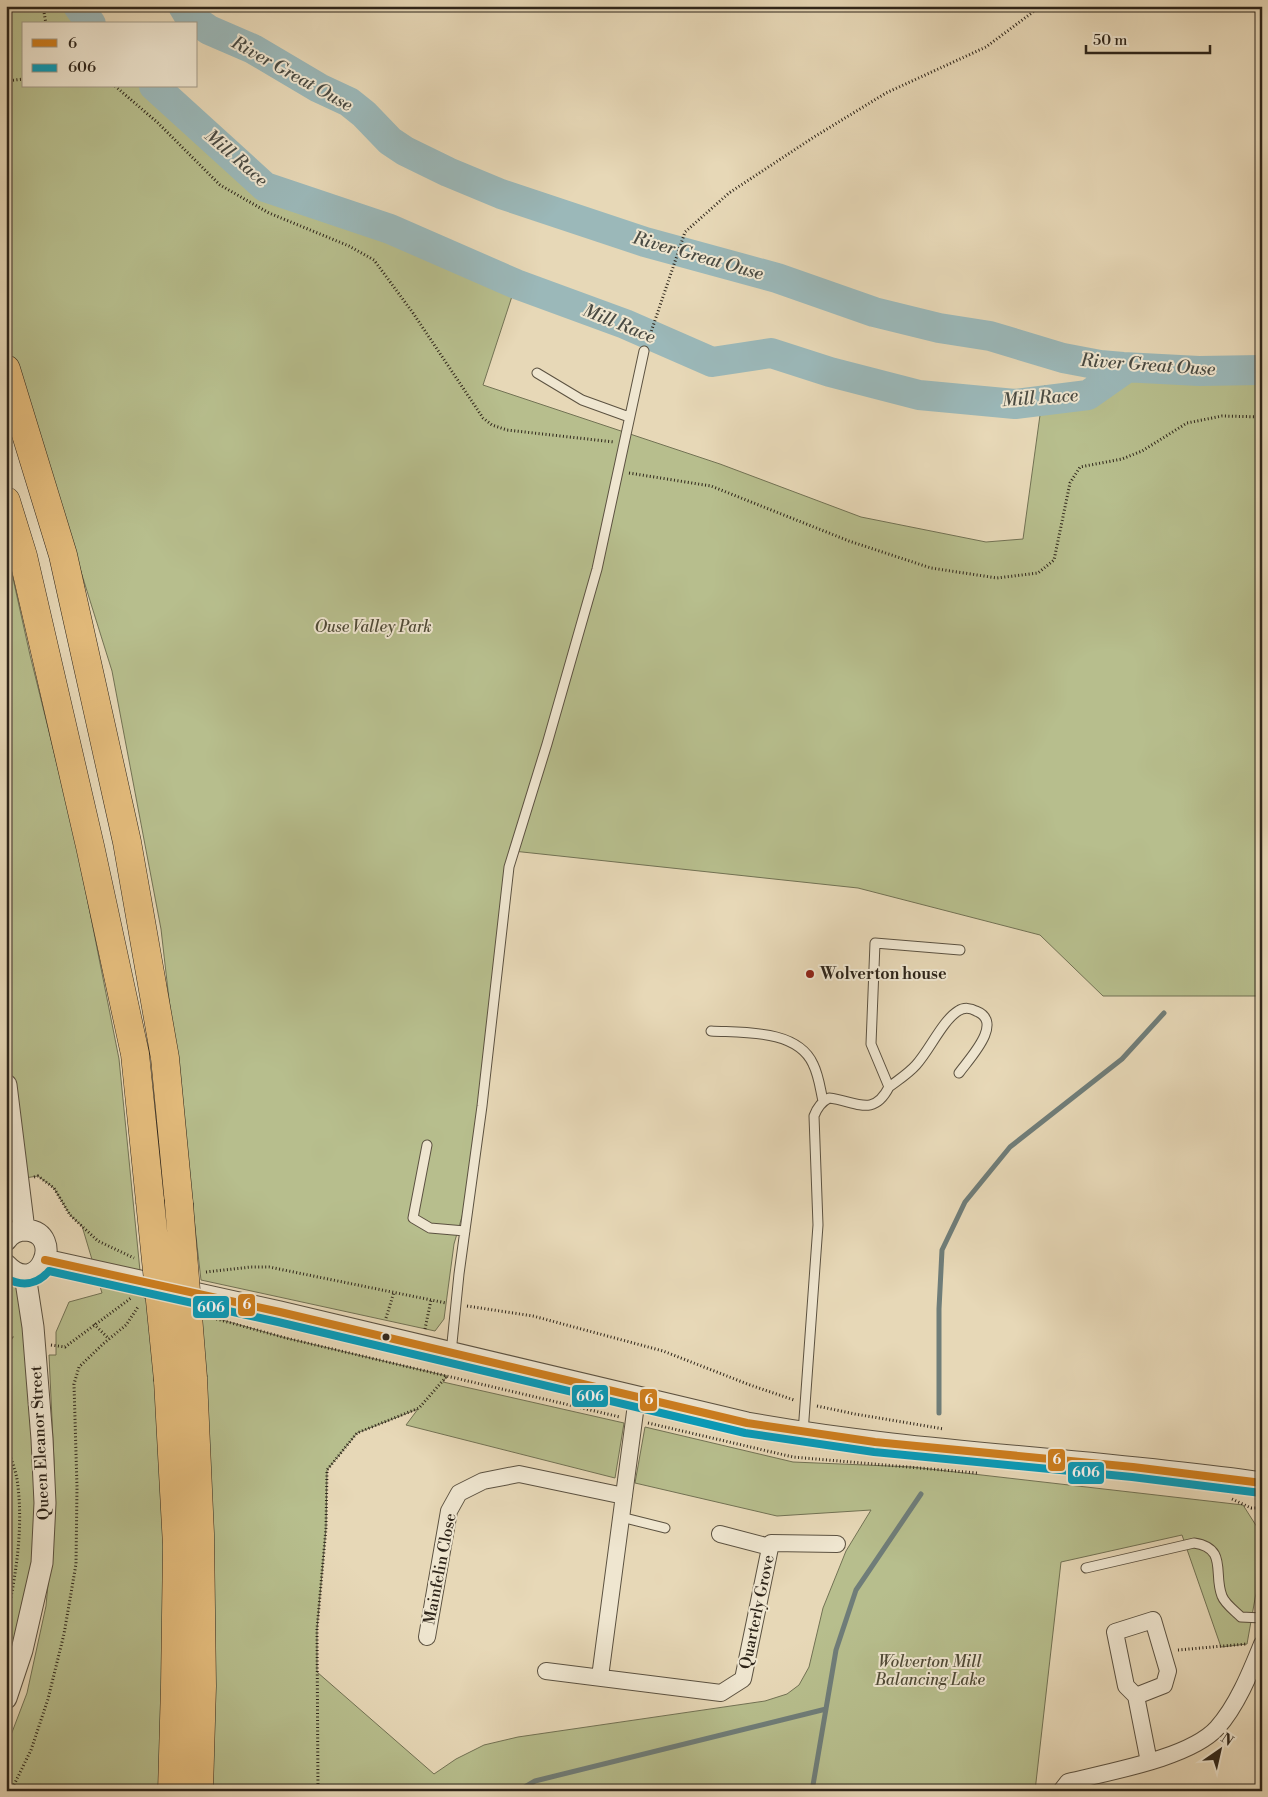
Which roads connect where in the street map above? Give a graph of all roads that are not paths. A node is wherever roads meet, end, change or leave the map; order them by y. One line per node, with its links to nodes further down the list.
1 (644, 351): 4 (lane)
2 (6, 369): 18 (highway, bridge)
3 (537, 373): 4 (lane)
4 (629, 417): 13 (lane)
5 (6, 501): 18 (highway, bridge)
6 (960, 950): 10 (lane)
7 (712, 1031): 11 (lane)
8 (959, 1073): 10 (lane)
9 (6, 1085): 14 (street)
10 (889, 1086): 11 (lane)
11 (823, 1101): 20 (lane)
12 (427, 1145): 13 (lane)
13 (465, 1231): 17 (lane)
14 (15, 1235): 15 (street)
15 (45, 1260): 16 (street); 17 (street)
16 (15, 1270): 35 (street, Queen Eleanor Street)
17 (451, 1354): 19 (street)
18 (181, 1379): 37 (highway); 38 (highway)
19 (637, 1397): 20 (street); 22 (street)
20 (803, 1433): 21 (street)
21 (1262, 1483)
22 (624, 1496): 23 (street); 30 (street, Mainfelin Close)
23 (621, 1517): 24 (lane); 33 (street)
24 (665, 1528)
25 (720, 1534): 27 (street, Quarterly Grove)
26 (837, 1544): 27 (street, Quarterly Grove)
27 (770, 1547): 33 (street, Quarterly Grove)
28 (1086, 1568): 29 (lane)
29 (1262, 1618)
30 (427, 1637)
31 (1258, 1643): 36 (street)
32 (546, 1671): 33 (street, Quarterly Grove)
33 (600, 1677)
34 (1136, 1696): 34 (street); 36 (street)
35 (6, 1698)
36 (1149, 1762): 39 (street)
37 (172, 1791)
38 (198, 1791)
39 (1061, 1791)

